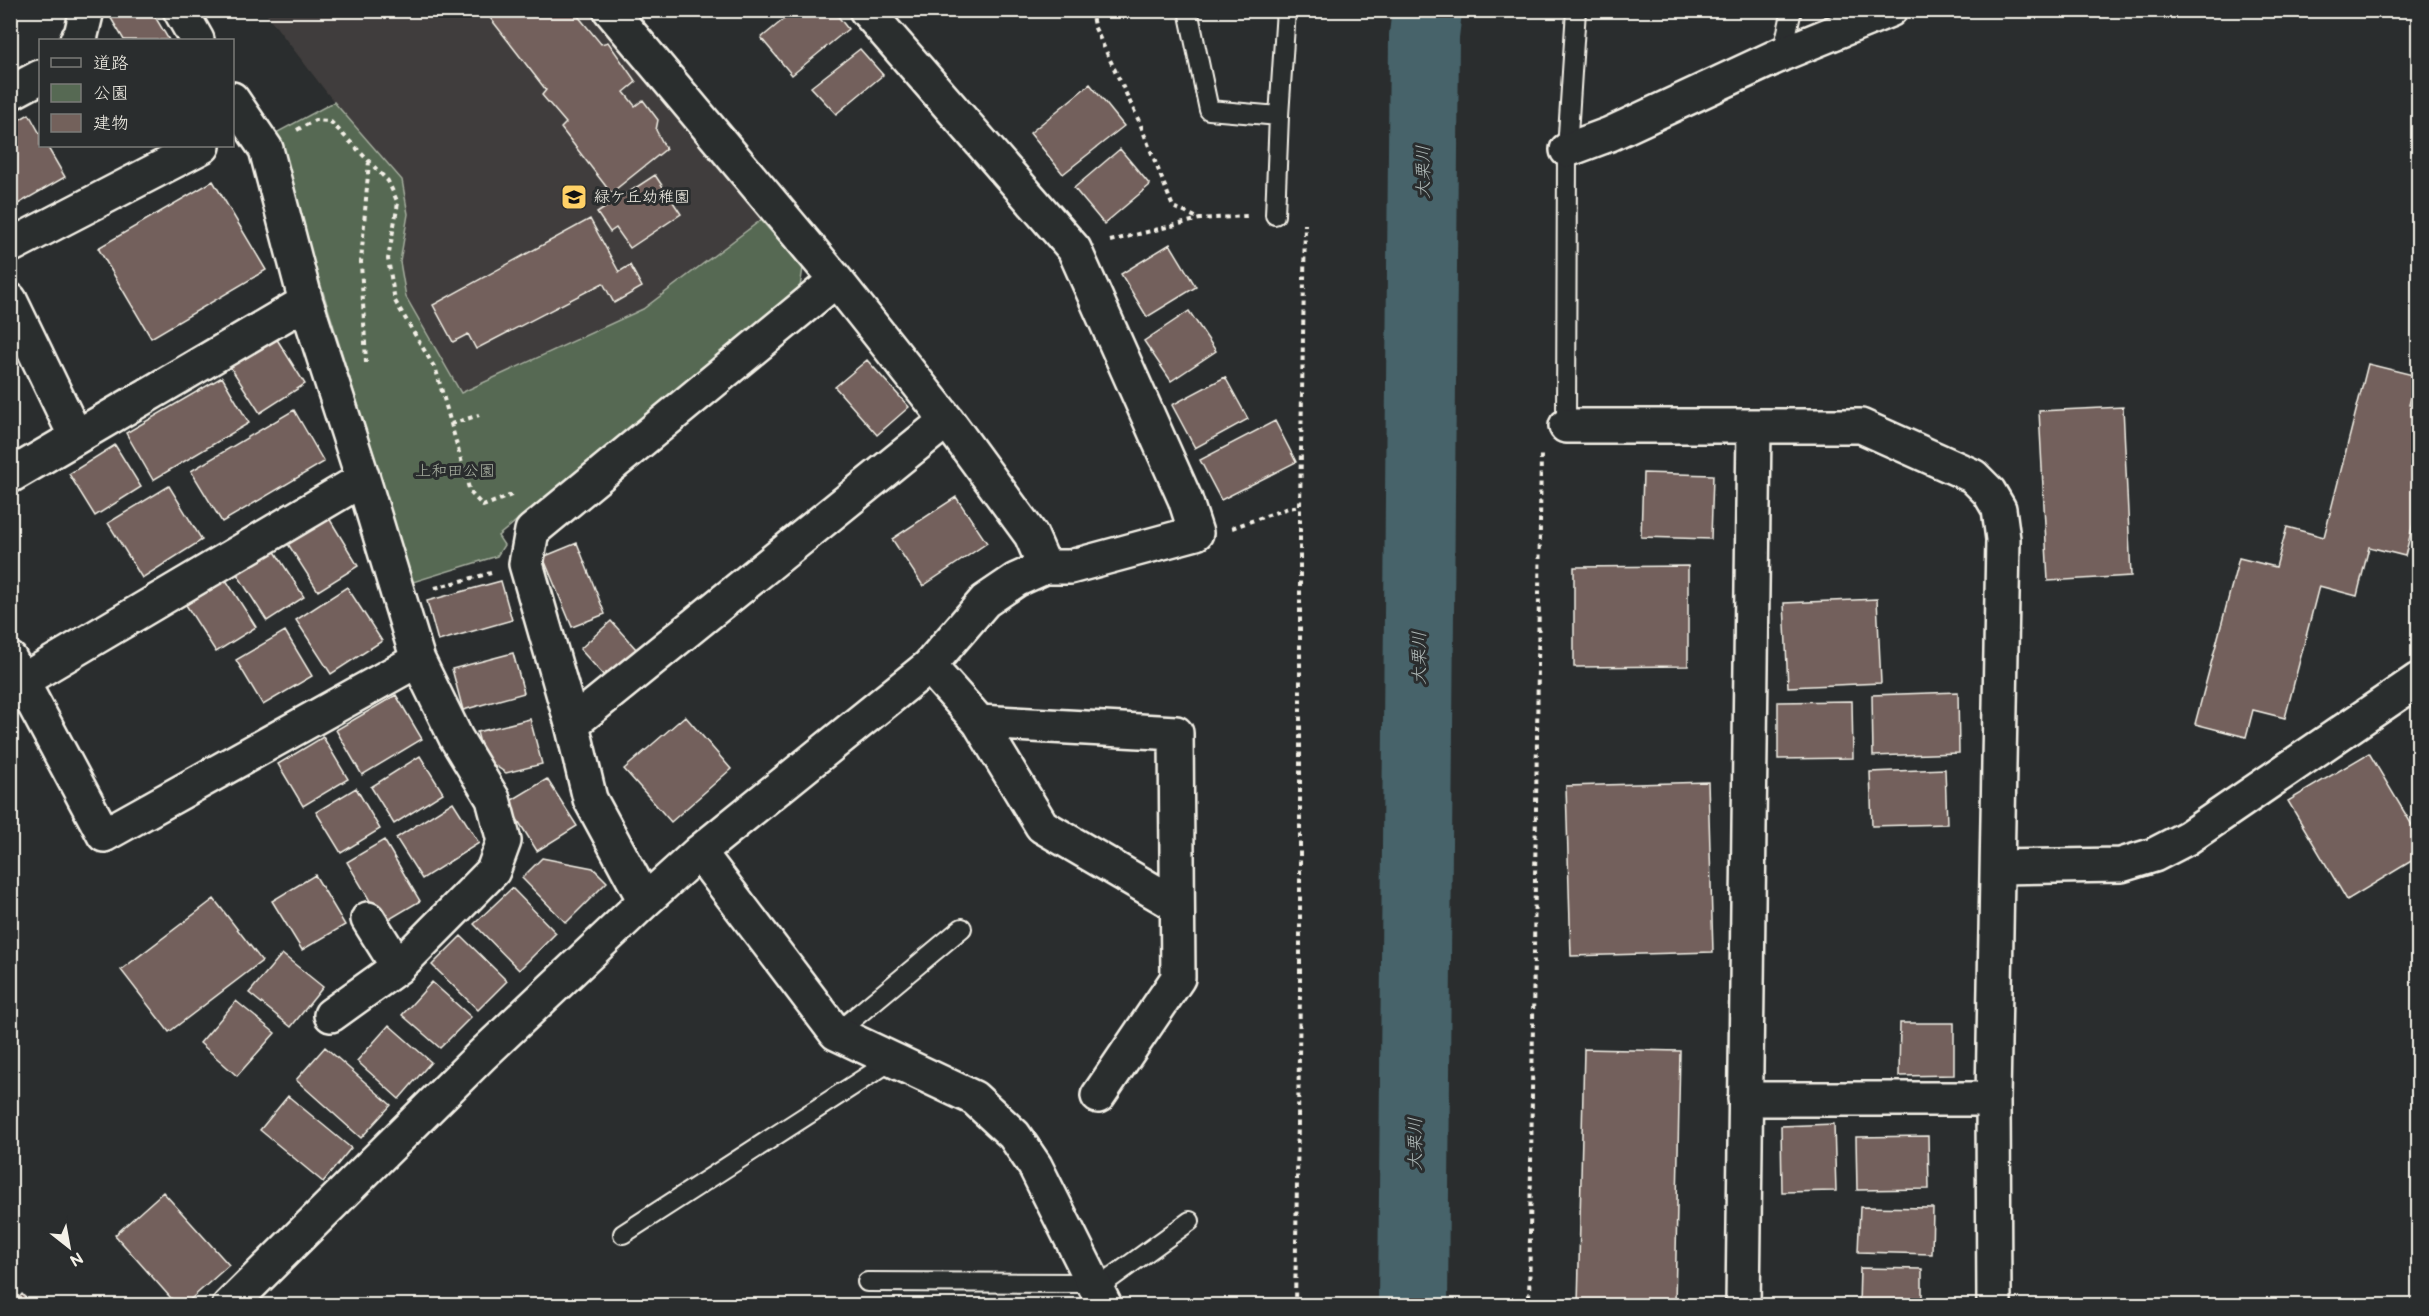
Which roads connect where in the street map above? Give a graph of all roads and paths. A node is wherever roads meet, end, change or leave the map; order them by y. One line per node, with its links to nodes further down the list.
1 (87, 10): 11 (street)
2 (180, 10): 12 (street)
3 (866, 10): 26 (street)
4 (1090, 10): 24 (path)
5 (1188, 10): 16 (lane)
6 (1286, 10): 16 (lane)
7 (1576, 10): 20 (lane)
8 (1792, 10): 13 (lane)
9 (1890, 10): 13 (street)
10 (626, 16): 27 (street)
11 (78, 39)
12 (196, 39)
13 (1782, 54): 20 (street)
14 (39, 78): 15 (street)
15 (10, 93)
16 (1279, 116): 22 (lane)
17 (237, 117): 29 (street)
18 (315, 120): 21 (path)
19 (201, 147): 25 (street)
20 (1568, 150): 35 (lane)
21 (369, 160): 30 (path); 33 (path)
22 (1275, 215): 24 (path)
23 (1305, 215): 40 (path)
24 (1200, 219): 26 (path)
25 (10, 246)
26 (1074, 249): 43 (street)
27 (836, 280): 32 (street); 42 (street)
28 (10, 300): 36 (street)
29 (306, 302): 36 (street); 38 (street)
30 (367, 365)
31 (479, 415): 33 (path)
32 (946, 420): 43 (street); 50 (street)
33 (450, 424): 39 (path)
34 (1754, 427): 35 (street); 52 (street); 62 (street)
35 (1553, 435): 70 (path)
36 (76, 437): 37 (street)
37 (10, 476)
38 (363, 479): 44 (street); 47 (street)
39 (517, 493)
40 (1300, 506): 41 (path); 69 (path)
41 (1236, 528)
42 (526, 564): 44 (path); 50 (street)
43 (1045, 567): 46 (street)
44 (399, 597): 45 (street)
45 (418, 660): 47 (street); 57 (street)
46 (929, 666): 49 (street); 51 (street)
47 (16, 670)
48 (2418, 680): 52 (street)
49 (979, 722): 54 (street); 54 (street)
50 (572, 724): 53 (street)
51 (699, 852): 53 (street); 59 (street)
52 (1998, 867): 63 (street)
53 (645, 902): 68 (street)
54 (1177, 905): 61 (street)
55 (368, 920): 57 (street)
56 (962, 928): 59 (lane)
57 (398, 967): 58 (street)
58 (331, 1015)
59 (836, 1033): 60 (street)
60 (891, 1061): 65 (lane); 67 (street)
61 (1098, 1096)
62 (1745, 1099): 63 (street); 71 (street)
63 (1993, 1099): 72 (street)
64 (1190, 1221): 67 (lane)
65 (623, 1234)
66 (867, 1282): 67 (lane)
67 (1097, 1296)
68 (229, 1305)
69 (1295, 1305)
70 (1529, 1305)
71 (1743, 1305)
72 (1994, 1305)

